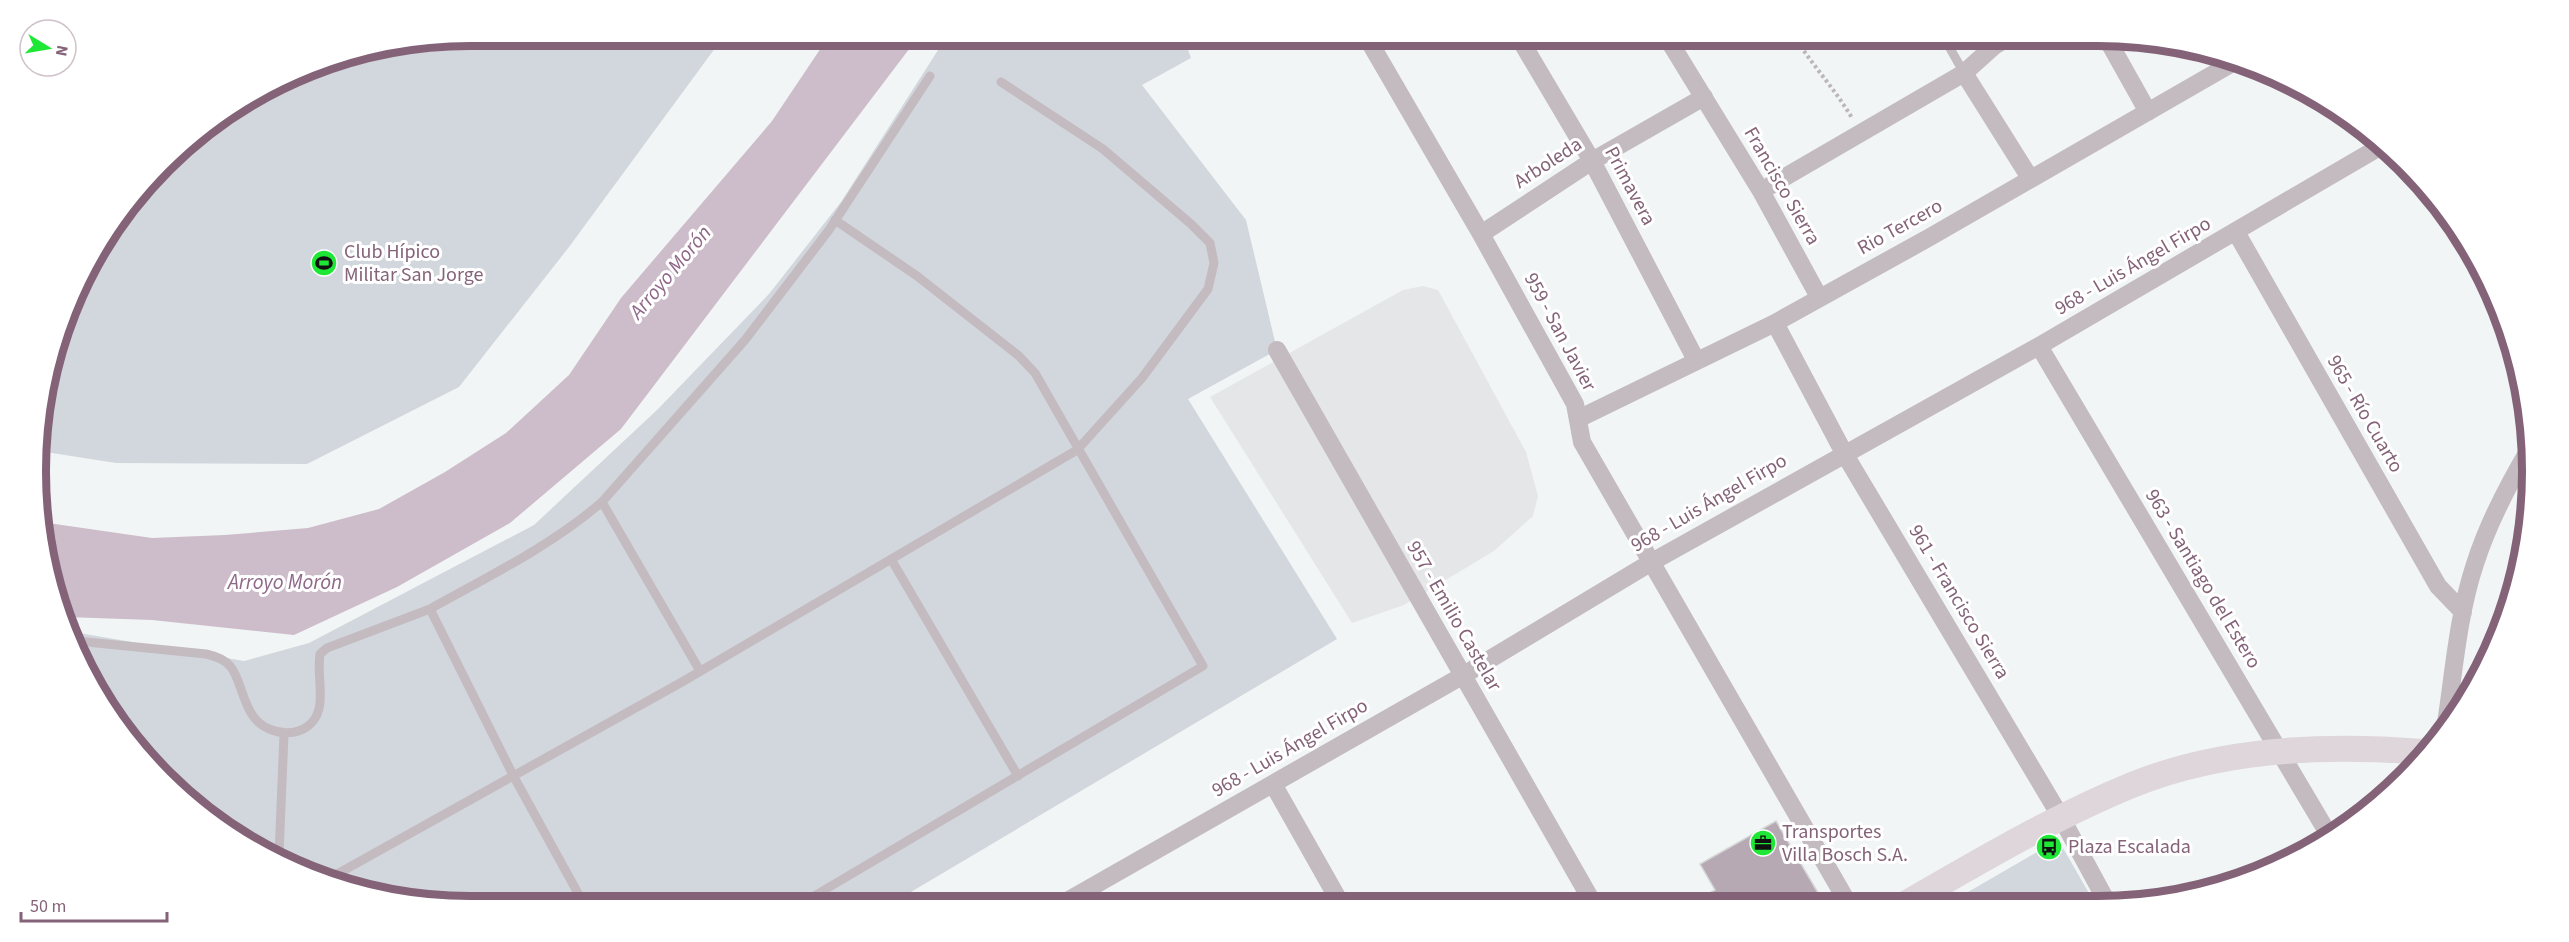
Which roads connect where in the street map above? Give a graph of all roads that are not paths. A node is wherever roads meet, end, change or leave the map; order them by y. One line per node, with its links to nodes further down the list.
1 (1372, 46): 19 (street, 959 - San Javier)
2 (1524, 46): 14 (street, Primavera)
3 (1672, 46): 11 (street, Francisco Sierra)
4 (1949, 46): 8 (lane)
5 (1994, 46): 8 (street)
6 (2111, 46): 12 (street)
7 (2225, 66): 12 (street, Rio Tercero)
8 (1964, 73): 15 (street); 16 (street)
9 (930, 76): 17 (lane)
10 (1001, 82): 26 (lane)
11 (1704, 97): 14 (street, Arboleda); 16 (street, Francisco Sierra)
12 (2148, 112): 15 (street, Rio Tercero)
13 (2375, 150): 18 (street, 968 - Luis Ángel Firpo)
14 (1592, 161): 19 (street, Arboleda); 24 (street, Primavera)
15 (2030, 178): 20 (street, Rio Tercero)
16 (1761, 191): 20 (street, Francisco Sierra)
17 (835, 220): 26 (lane); 29 (lane)
18 (2236, 232): 22 (street, 968 - Luis Ángel Firpo); 33 (street, 965 - Río Cuarto)
19 (1481, 234): 25 (street, 959 - San Javier)
20 (1819, 297): 21 (street, Rio Tercero)
21 (1775, 323): 24 (street, Rio Tercero); 27 (street, 961 - Francisco Sierra)
22 (2039, 346): 27 (street, 968 - Luis Ángel Firpo); 39 (street, 963 - Santiago del Estero)
23 (1277, 350): 36 (street, 957 - Emilio Castelar)
24 (1696, 360): 25 (street, Rio Tercero)
25 (1578, 419): 31 (street, 959 - San Javier)
26 (1077, 450): 30 (lane); 41 (lane)
27 (1844, 453): 31 (street, 968 - Luis Ángel Firpo); 44 (street, 961 - Francisco Sierra)
28 (2522, 474): 33 (street)
29 (602, 502): 32 (lane); 35 (lane)
30 (891, 559): 35 (lane); 41 (lane)
31 (1650, 563): 36 (street, 968 - Luis Ángel Firpo); 53 (street, 959 - San Javier)
32 (430, 609): 38 (lane); 42 (lane)
33 (2463, 612): 37 (street)
34 (83, 642): 38 (lane)
35 (700, 671): 42 (lane)
36 (1462, 676): 43 (street, 968 - Luis Ángel Firpo); 52 (street, 957 - Emilio Castelar)
37 (2448, 711)
38 (284, 734): 46 (lane)
39 (2279, 751): 40 (main road); 44 (main road); 45 (street, 963 - Santiago del Estero)
40 (2416, 752)
41 (1018, 776): 49 (lane)
42 (514, 777): 47 (lane); 48 (lane)
43 (1273, 784): 50 (street, 968 - Luis Ángel Firpo); 51 (street)
44 (2062, 819): 54 (main road); 55 (street, 961 - Francisco Sierra)
45 (2326, 829)
46 (279, 850)
47 (338, 874)
48 (579, 896)
49 (814, 896)
50 (1090, 896)
51 (1336, 896)
52 (1589, 896)
53 (1844, 896)
54 (1919, 896)
55 (2104, 896)

